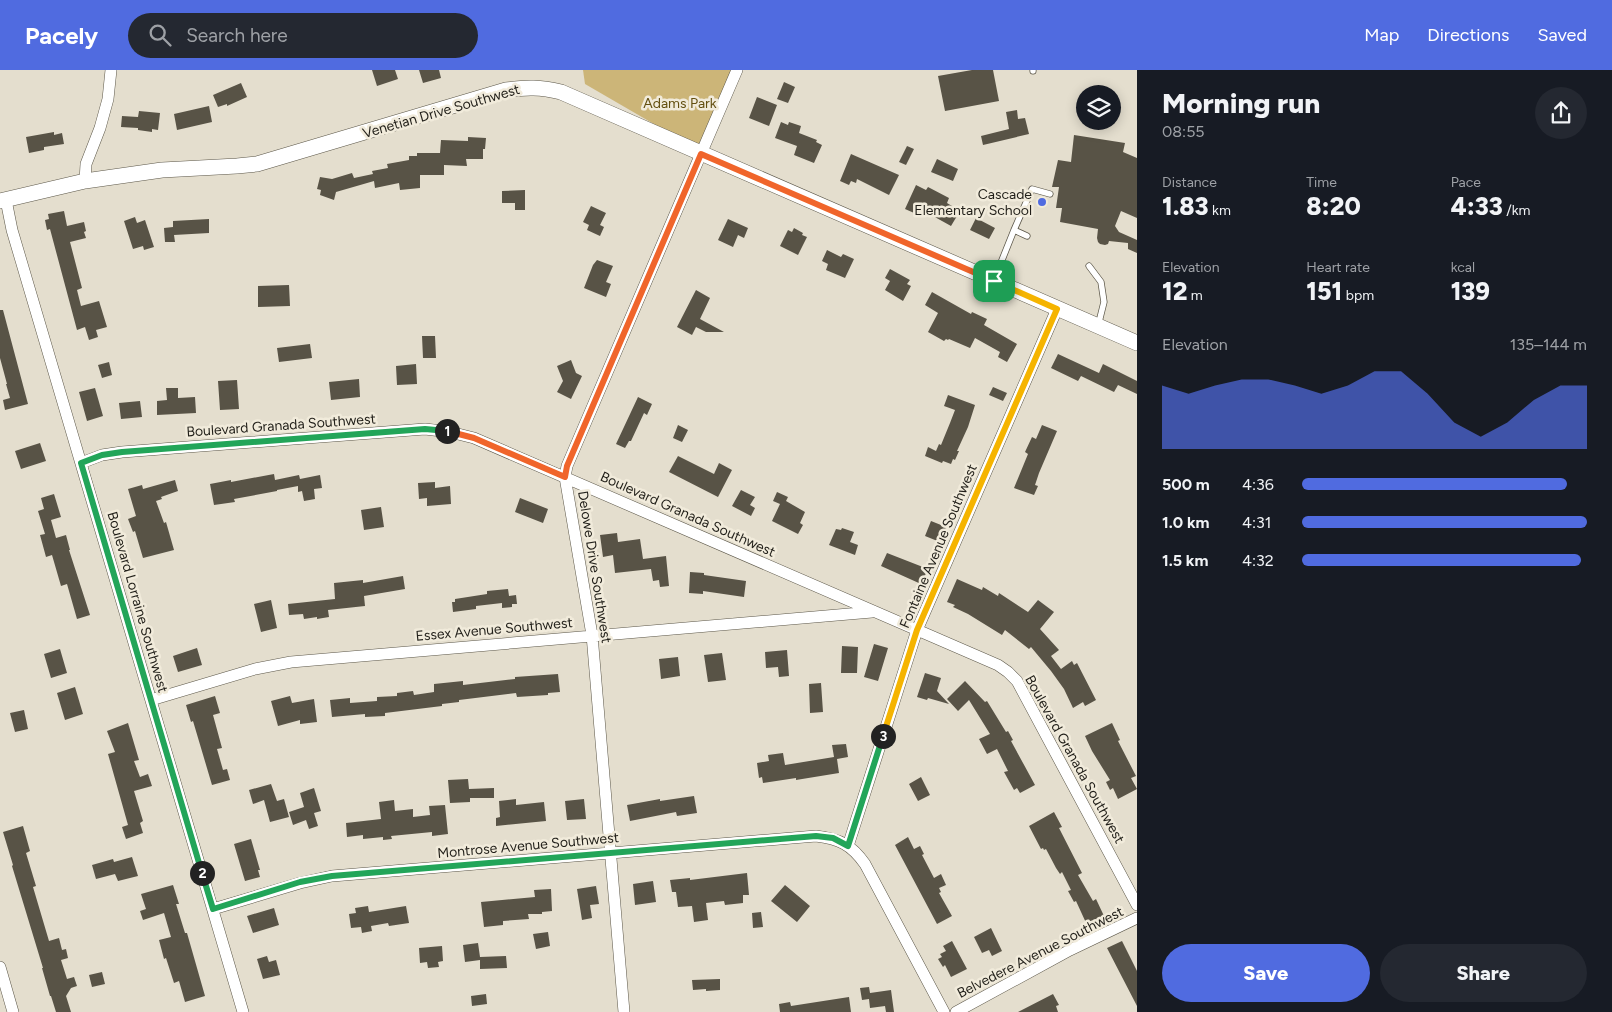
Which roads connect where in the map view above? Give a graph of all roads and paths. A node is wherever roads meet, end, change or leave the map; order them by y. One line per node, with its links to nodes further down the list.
1 (111, 70): 4 (street)
2 (737, 70): 3 (street, Delowe Drive Southwest)
3 (701, 154): 4 (street, Venetian Drive Southwest); 10 (street, Venetian Drive Southwest); 15 (street, Delowe Drive Southwest)
4 (86, 181): 6 (street, Venetian Drive Southwest)
5 (1050, 194): 7 (lane)
6 (3, 201): 14 (street, Boulevard Lorraine Southwest)
7 (1014, 230): 8 (lane); 10 (lane)
8 (1027, 236)
9 (1089, 266): 12 (lane)
10 (994, 281): 11 (street, Venetian Drive Southwest)
11 (1057, 309): 12 (street, Venetian Drive Southwest); 17 (street, Fontaine Avenue Southwest)
12 (1098, 326): 13 (street, Venetian Drive Southwest)
13 (1137, 343)
14 (81, 463): 15 (street, Boulevard Granada Southwest); 19 (street, Boulevard Lorraine Southwest)
15 (565, 477): 16 (street, Boulevard Granada Southwest); 18 (street, Delowe Drive Southwest)
16 (875, 612): 17 (street, Boulevard Granada Southwest); 18 (street, Essex Avenue Southwest)
17 (917, 630): 20 (street, Fontaine Avenue Southwest); 22 (street, Boulevard Granada Southwest)
18 (592, 636): 19 (street, Essex Avenue Southwest); 21 (street, Delowe Drive Southwest)
19 (151, 700): 23 (street, Boulevard Lorraine Southwest)
20 (848, 846): 21 (street, Montrose Avenue Southwest); 29 (street)
21 (611, 853): 23 (street, Montrose Avenue Southwest); 28 (street, Delowe Drive Southwest)
22 (1137, 905)
23 (213, 909): 27 (street, Boulevard Lorraine Southwest)
24 (1137, 918): 30 (street, Belvedere Avenue Southwest)
25 (0, 967): 26 (street)
26 (13, 1012)
27 (243, 1012)
28 (624, 1012)
29 (944, 1012)
30 (956, 1012)

